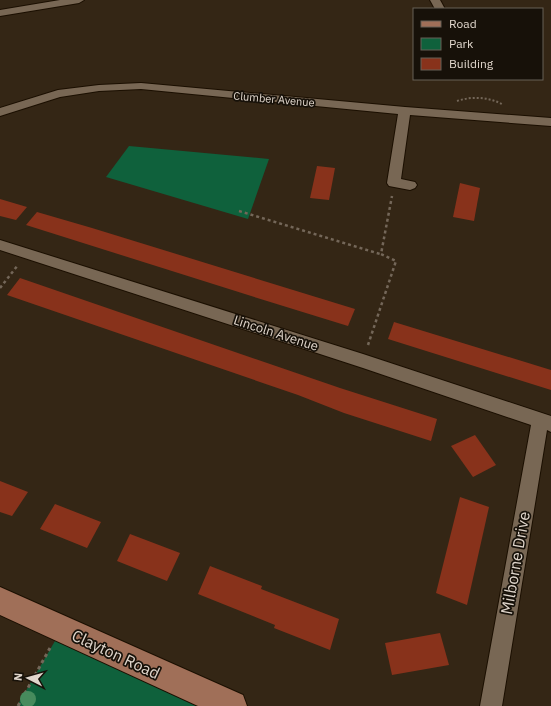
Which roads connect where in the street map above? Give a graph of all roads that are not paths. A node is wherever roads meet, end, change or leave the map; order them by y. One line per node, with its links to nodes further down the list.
1 (79, 0): 2 (street)
2 (0, 13)
3 (405, 111): 4 (street, Clumber Avenue); 5 (street, Clumber Avenue); 6 (street)
4 (0, 112)
5 (551, 122)
6 (410, 185)
7 (0, 244): 8 (street, Lincoln Avenue)
8 (545, 422): 11 (street, Milborne Drive)
9 (0, 601): 10 (main road, Clayton Road)
10 (232, 706)
11 (491, 706)

